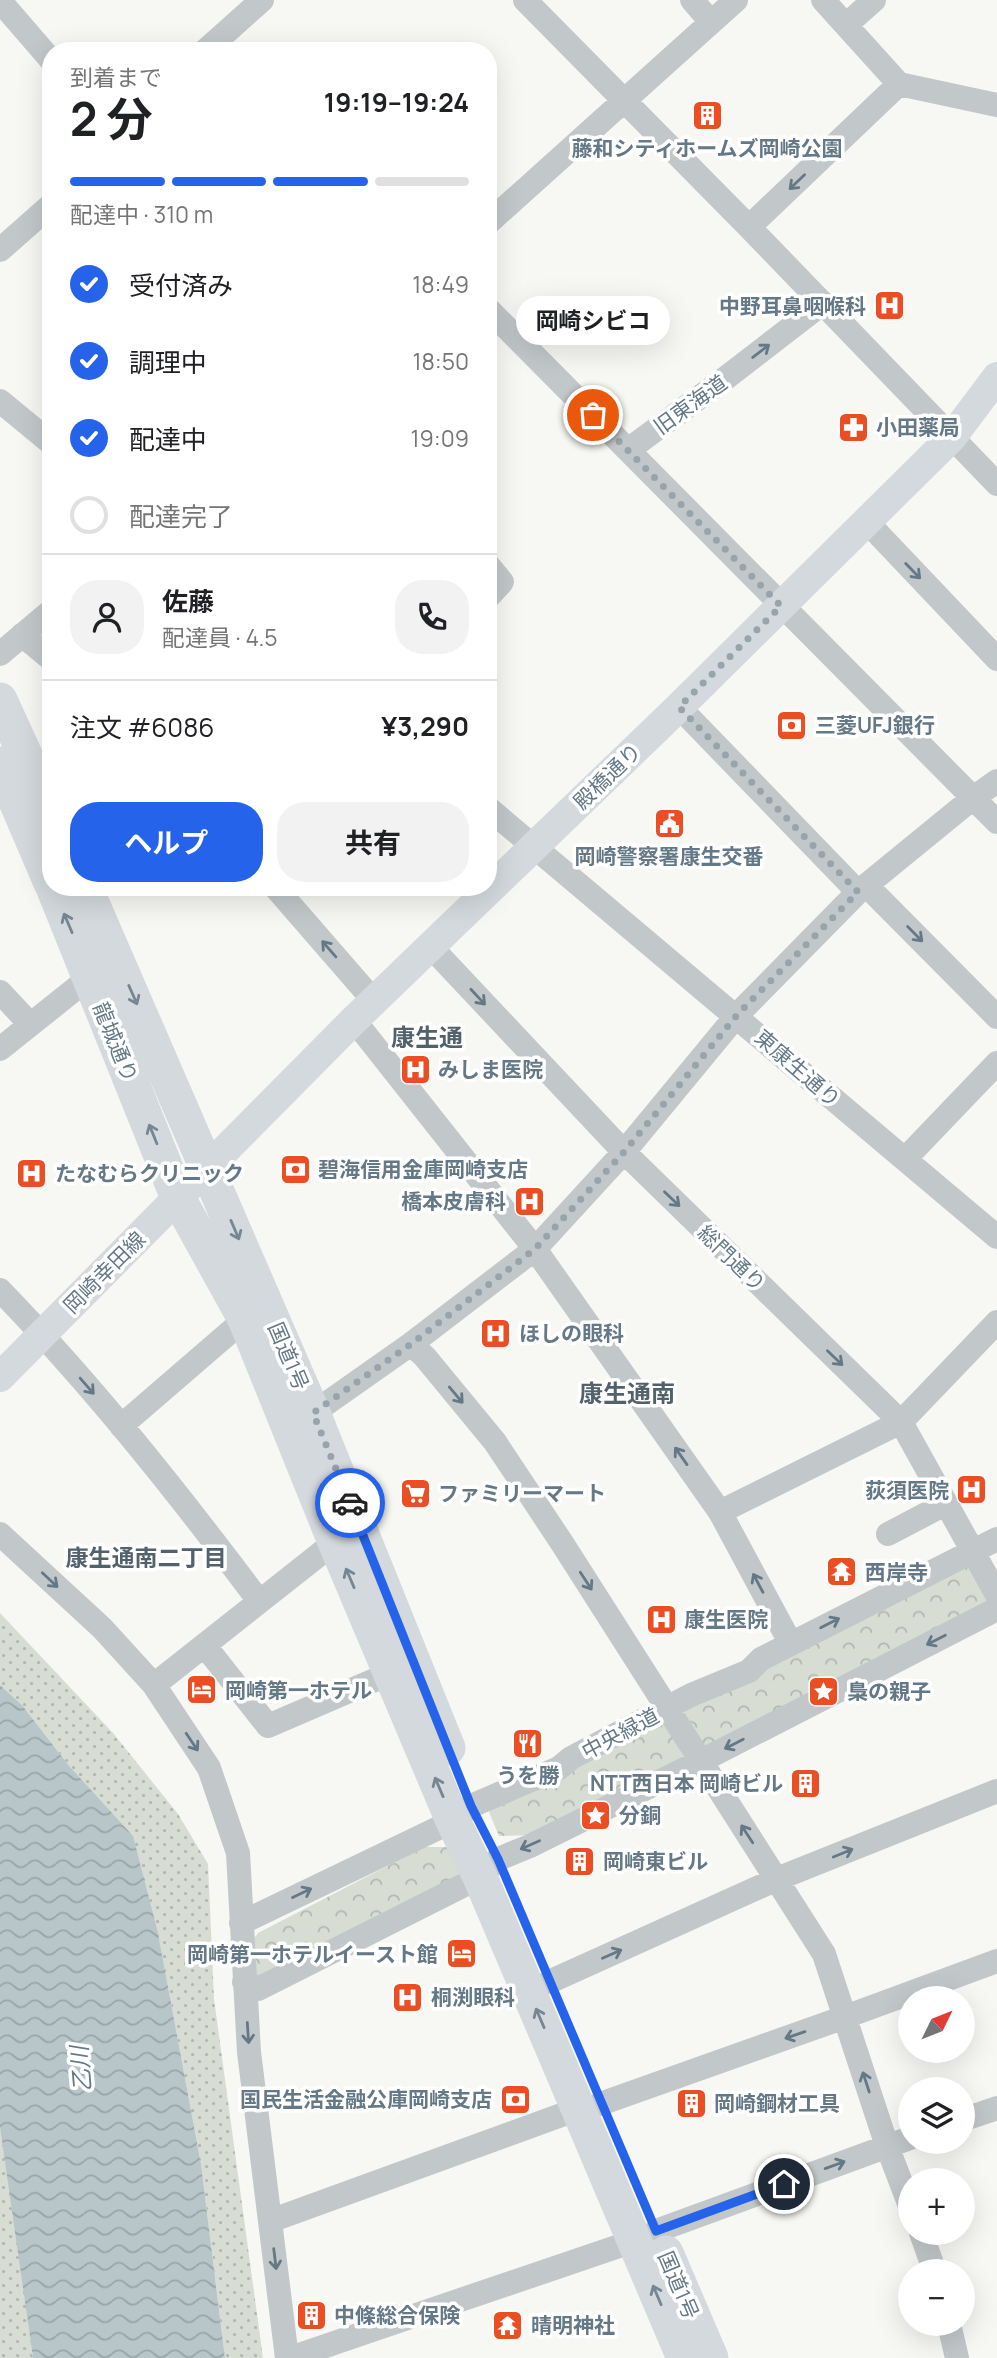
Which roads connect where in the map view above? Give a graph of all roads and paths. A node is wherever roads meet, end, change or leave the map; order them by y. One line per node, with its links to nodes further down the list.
1 (262, 0): 10 (street)
2 (525, 0): 13 (street)
3 (692, 0): 8 (street)
4 (736, 0): 8 (street)
5 (823, 0): 9 (street)
6 (874, 0): 9 (street)
7 (0, 1): 11 (street)
8 (711, 22): 13 (street)
9 (846, 25): 12 (street)
10 (215, 42)
11 (42, 50)
12 (899, 84): 14 (street); 17 (street, one-way to 17)
13 (624, 100): 16 (street); 17 (street)
14 (997, 105)
15 (42, 213): 18 (street)
16 (497, 215)
17 (749, 228): 19 (street)
18 (0, 250)
19 (823, 303): 24 (street); 25 (street, 旧東海道, one-way to 19)
20 (497, 318): 25 (street)
21 (997, 379): 24 (main road, 殿橋通り)
22 (0, 401): 23 (street)
23 (42, 436)
24 (951, 436): 26 (street); 27 (main road, 殿橋通り)
25 (628, 450): 28 (street)
26 (997, 484)
27 (866, 521): 28 (main road, 殿橋通り); 33 (street, one-way to 33)
28 (781, 606): 35 (main road, 殿橋通り); 39 (street)
29 (42, 618): 30 (street)
30 (22, 635): 31 (street); 32 (street)
31 (42, 652)
32 (0, 654)
33 (997, 659)
34 (0, 700): 38 (highway)
35 (679, 707): 43 (main road, 殿橋通り); 46 (street)
36 (0, 764): 40 (highway, 龍城通り)
37 (997, 781): 39 (street)
38 (42, 792)
39 (973, 798): 42 (street); 46 (street)
40 (8, 807): 44 (highway, 龍城通り)
41 (497, 815): 43 (street, 東康生通り)
42 (997, 822)
43 (533, 845): 45 (main road, 殿橋通り); 55 (street, 東康生通り)
44 (42, 867)
45 (497, 881)
46 (863, 889): 55 (street); 56 (street, one-way to 56)
47 (57, 896): 52 (highway, 龍城通り, one-way to 47)
48 (97, 896): 62 (highway, 龍城通り, one-way to 62)
49 (282, 896): 54 (street, one-way to 49)
50 (482, 896): 51 (main road, 殿橋通り)
51 (431, 947): 54 (main road, 殿橋通り); 60 (street, 総門通り, one-way to 60)
52 (90, 976): 57 (street); 63 (highway, 龍城通り, one-way to 52)
53 (0, 992): 57 (street)
54 (364, 1010): 62 (main road, 殿橋通り); 65 (street)
55 (737, 1015): 60 (street); 61 (street, 東康生通り)
56 (997, 1017)
57 (30, 1024): 58 (street)
58 (0, 1049)
59 (997, 1063): 61 (street)
60 (624, 1152): 65 (street); 73 (street, 総門通り, one-way to 73)
61 (905, 1159): 64 (street, 東康生通り)
62 (208, 1167): 63 (main road, 岡崎幸田線); 72 (highway, 国道1号, one-way to 72)
63 (178, 1198): 67 (highway, 国道1号); 69 (main road, 岡崎幸田線)
64 (997, 1237)
65 (535, 1249): 70 (street); 76 (street, one-way to 65)
66 (0, 1290): 69 (street)
67 (245, 1319): 74 (street); 80 (highway, 国道1号)
68 (997, 1322): 73 (street)
69 (42, 1334): 71 (main road, 岡崎幸田線); 74 (street, one-way to 74)
70 (411, 1344): 72 (street); 89 (street, one-way to 89)
71 (0, 1377)
72 (313, 1413): 92 (highway, 国道1号)
73 (901, 1422): 75 (street, 総門通り); 76 (street)
74 (121, 1426): 83 (street)
75 (945, 1504): 78 (street); 81 (street, 総門通り)
76 (720, 1512): 85 (street, one-way to 76)
77 (0, 1534): 88 (street, one-way to 88)
78 (888, 1534)
79 (997, 1539): 81 (street, 中央緑道)
80 (335, 1542): 83 (street); 87 (highway, 国道1号, one-way to 80)
81 (971, 1552): 82 (street, 総門通り); 85 (street, 中央緑道, one-way to 81)
82 (997, 1595)
83 (259, 1601): 86 (street)
84 (997, 1609): 90 (street, one-way to 90)
85 (791, 1643): 89 (street, 中央緑道)
86 (205, 1646): 87 (street); 88 (street)
87 (391, 1673): 92 (highway, 国道1号, one-way to 87)
88 (154, 1685): 95 (street, one-way to 95)
89 (667, 1708): 90 (street); 92 (street, 中央緑道)
90 (699, 1762): 93 (street, one-way to 93); 94 (street, one-way to 90)
91 (997, 1791): 94 (street, one-way to 91)
92 (462, 1813): 93 (highway, 国道1号); 95 (street, 中央緑道, one-way to 92)
93 (489, 1868): 97 (street); 98 (highway, 国道1号); 100 (highway, 国道1号, one-way to 93)
94 (777, 1880): 98 (street, one-way to 94); 99 (street)
95 (241, 1923): 97 (street)
96 (997, 1961): 99 (street)
97 (244, 1982): 104 (street, one-way to 104)
98 (549, 1982): 100 (highway, 国道1号)
99 (845, 2017): 100 (street, one-way to 100); 103 (street, one-way to 99)
100 (589, 2106): 104 (street); 105 (highway, 国道1号)
101 (997, 2108): 102 (street)
102 (975, 2116)
103 (898, 2142): 105 (street, one-way to 103)
104 (270, 2221): 107 (street, one-way to 107)
105 (645, 2236): 107 (street); 108 (highway, 国道1号, one-way to 105); 109 (highway, 国道1号)
106 (952, 2336): 110 (street)
107 (288, 2358)
108 (684, 2358)
109 (711, 2358)
110 (957, 2358)

